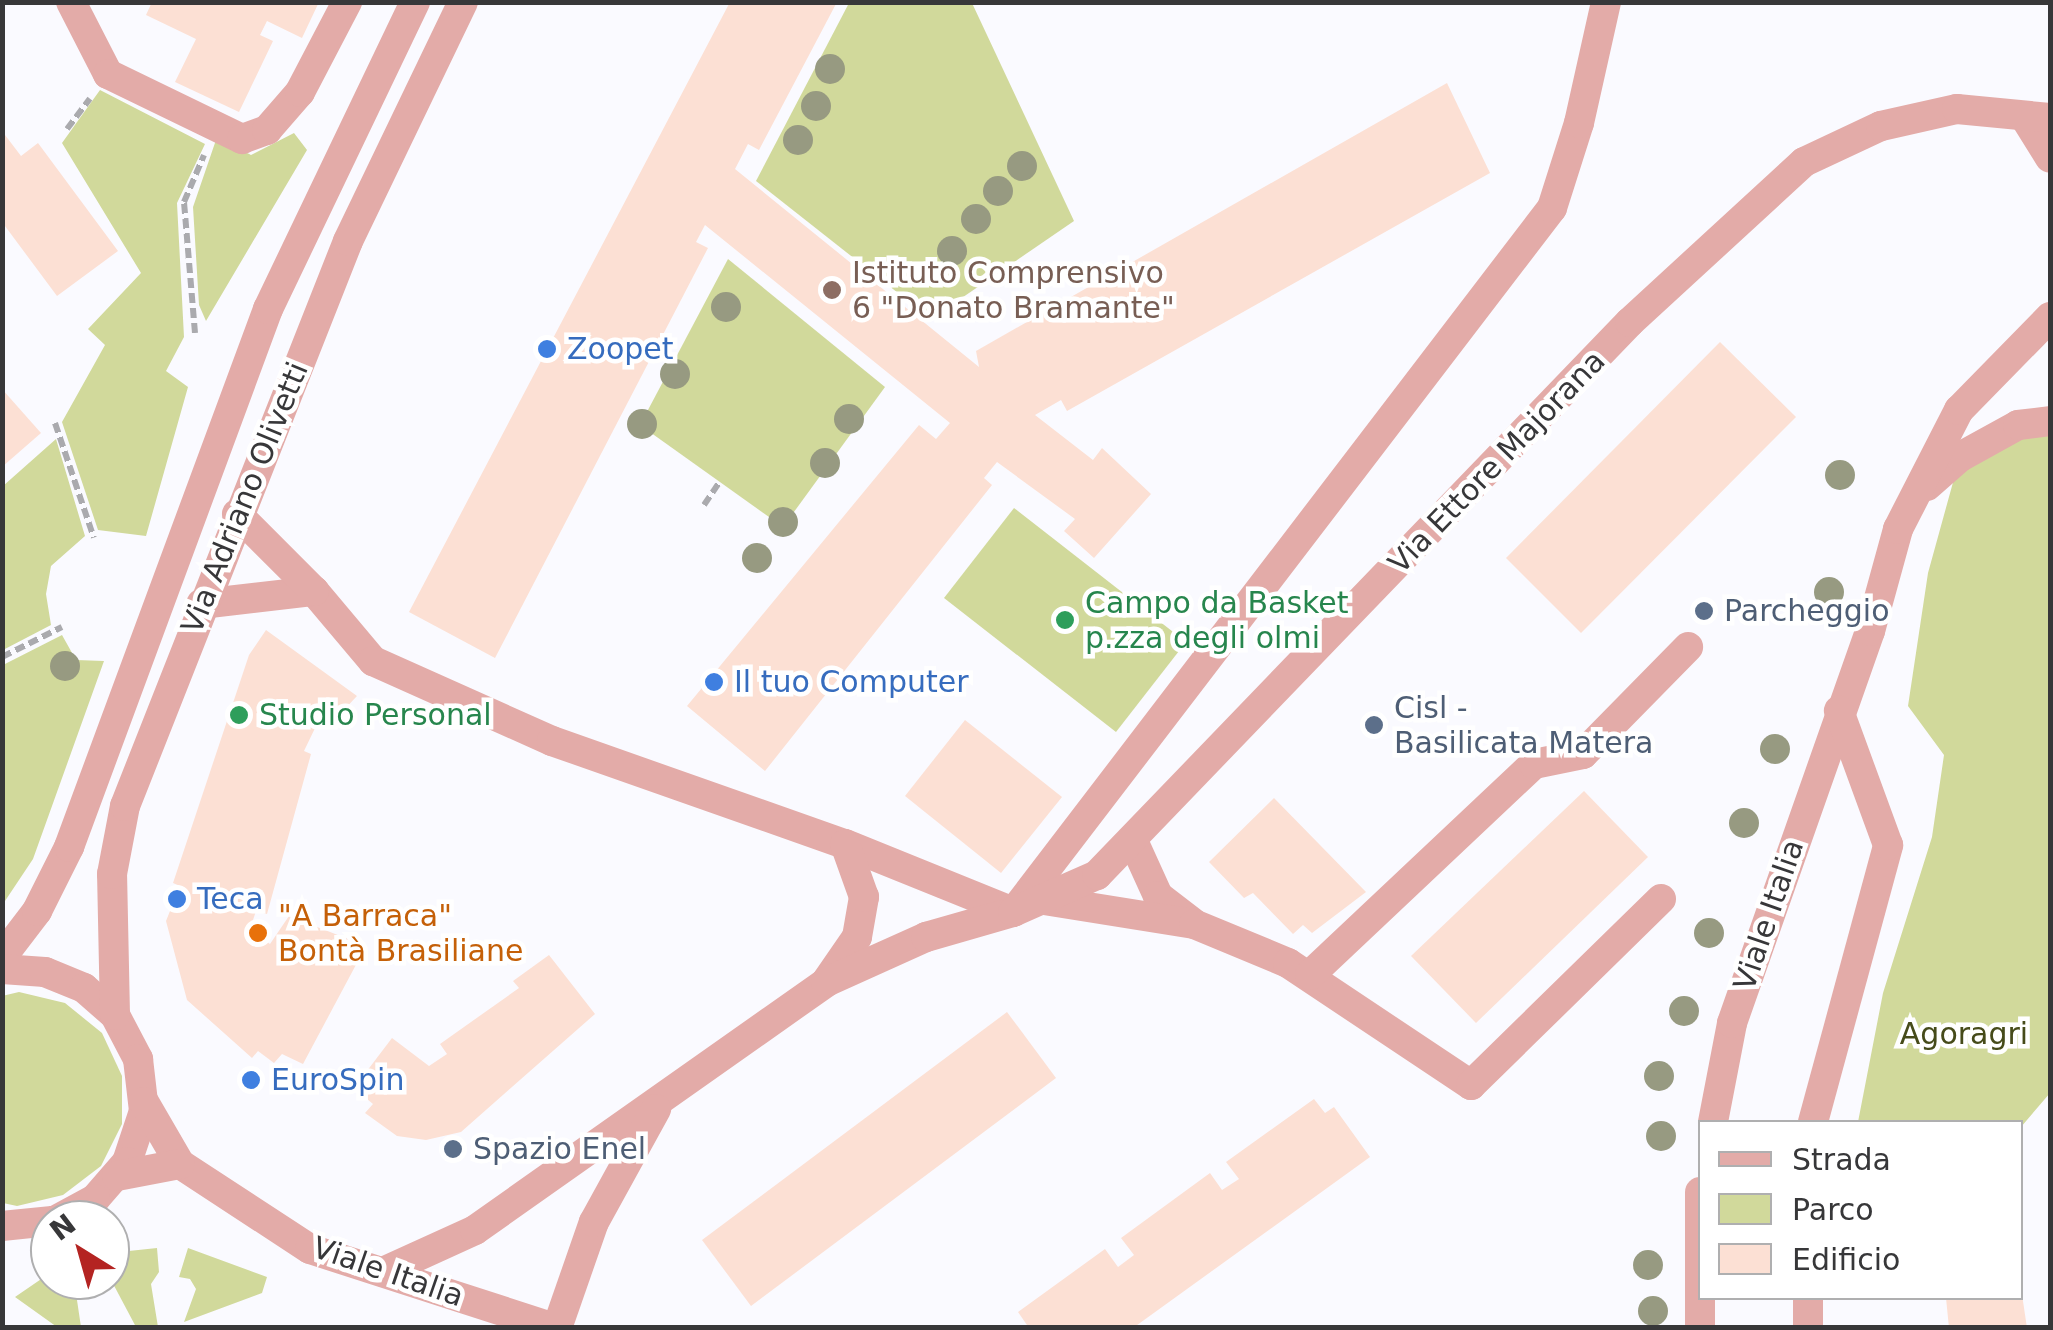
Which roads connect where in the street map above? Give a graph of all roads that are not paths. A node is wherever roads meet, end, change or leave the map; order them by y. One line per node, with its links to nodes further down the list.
1 (71, 2): 2 (street)
2 (347, 2)
3 (415, 2): 23 (street, Via Adriano Olivetti)
4 (463, 2): 12 (street, Via Adriano Olivetti)
5 (1606, 2): 21 (street)
6 (2050, 99): 7 (street)
7 (2038, 117): 8 (street); 17 (street, Via Ettore Majorana)
8 (2050, 158)
9 (2050, 316): 11 (street, Viale Italia)
10 (2050, 421): 11 (street, Viale Italia)
11 (1913, 498): 16 (street, Viale Italia)
12 (237, 514): 13 (street); 14 (street, Via Adriano Olivetti)
13 (314, 592): 14 (street); 18 (street)
14 (202, 604): 27 (street, Via Adriano Olivetti)
15 (1688, 647): 25 (street)
16 (1839, 711): 30 (street, Viale Italia); 31 (street)
17 (1134, 843): 20 (street, Via Ettore Majorana); 22 (street)
18 (845, 844): 21 (street); 26 (street)
19 (1661, 899): 25 (street)
20 (1044, 900): 21 (street, Via Ettore Majorana); 22 (street)
21 (1013, 912): 26 (street, Via Ettore Majorana)
22 (1194, 924): 25 (street)
23 (2, 956)
24 (2, 970): 27 (street)
25 (1310, 974)
26 (826, 982): 29 (street)
27 (115, 1016): 28 (street)
28 (144, 1102): 32 (street, Viale Italia); 33 (street)
29 (660, 1102): 37 (street); 40 (street)
30 (1713, 1120)
31 (1814, 1120)
32 (180, 1164): 33 (street); 37 (street, Viale Italia)
33 (118, 1176): 34 (street)
34 (94, 1200)
35 (30, 1225): 36 (street)
36 (5, 1231)
37 (383, 1272): 40 (street, Viale Italia)
38 (1700, 1300): 41 (street)
39 (1808, 1300): 42 (street)
40 (556, 1328)
41 (1700, 1328)
42 (1808, 1328)

